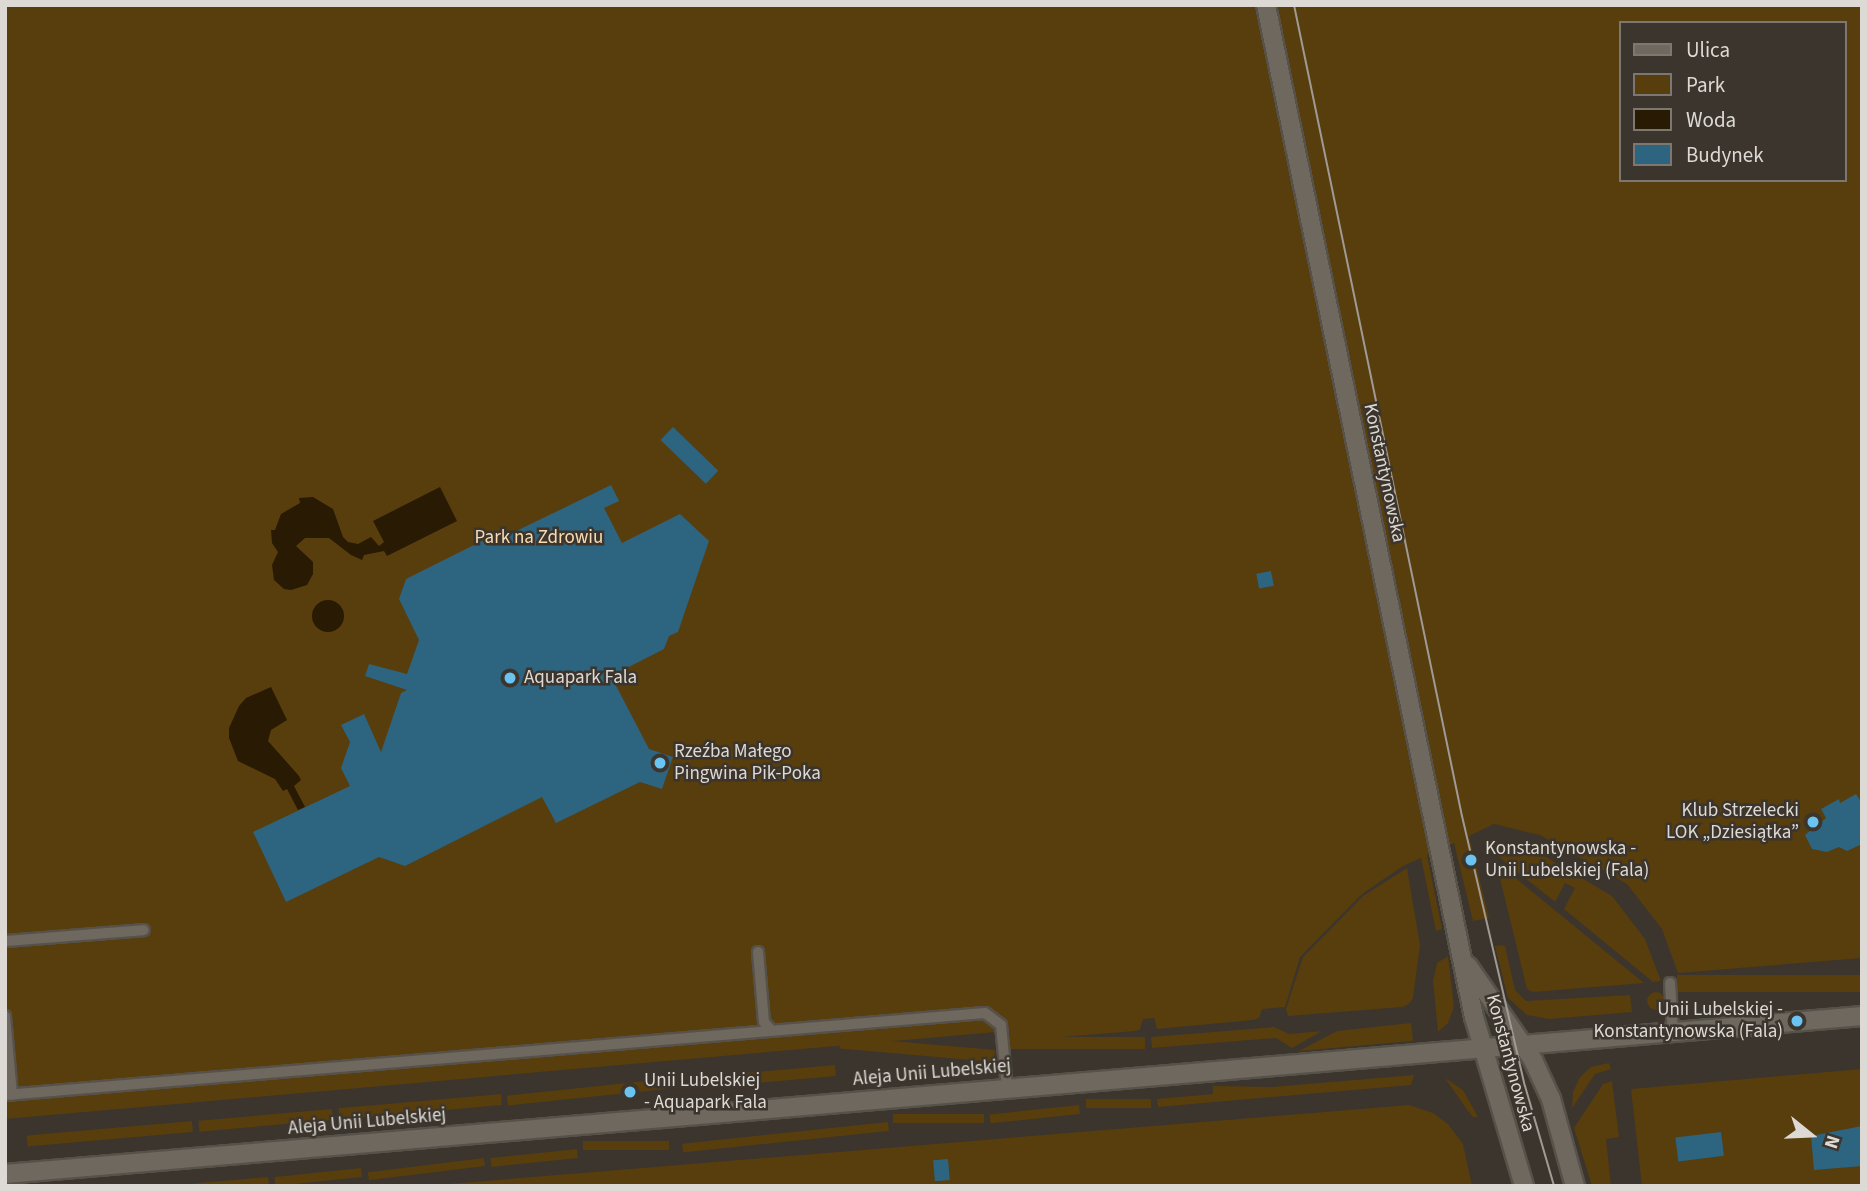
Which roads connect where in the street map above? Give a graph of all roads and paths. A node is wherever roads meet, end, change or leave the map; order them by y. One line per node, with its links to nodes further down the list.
1 (1266, 5): 4 (street, Konstantynowska)
2 (144, 930): 3 (lane)
3 (5, 941)
4 (1460, 950): 11 (street, Konstantynowska); 12 (street, Konstantynowska)
5 (758, 952): 9 (lane)
6 (1670, 983): 10 (lane)
7 (5, 1016): 14 (lane)
8 (1862, 1016): 10 (street, Aleja Unii Lubelskiej)
9 (772, 1030): 13 (lane); 14 (lane)
10 (1673, 1032): 11 (street, Aleja Unii Lubelskiej)
11 (1524, 1045): 12 (street, Aleja Unii Lubelskiej); 17 (street, Konstantynowska)
12 (1481, 1049): 13 (street, Aleja Unii Lubelskiej); 16 (street, Konstantynowska)
13 (1007, 1087): 15 (street, Aleja Unii Lubelskiej)
14 (9, 1095)
15 (5, 1174)
16 (1524, 1186)
17 (1575, 1186)

